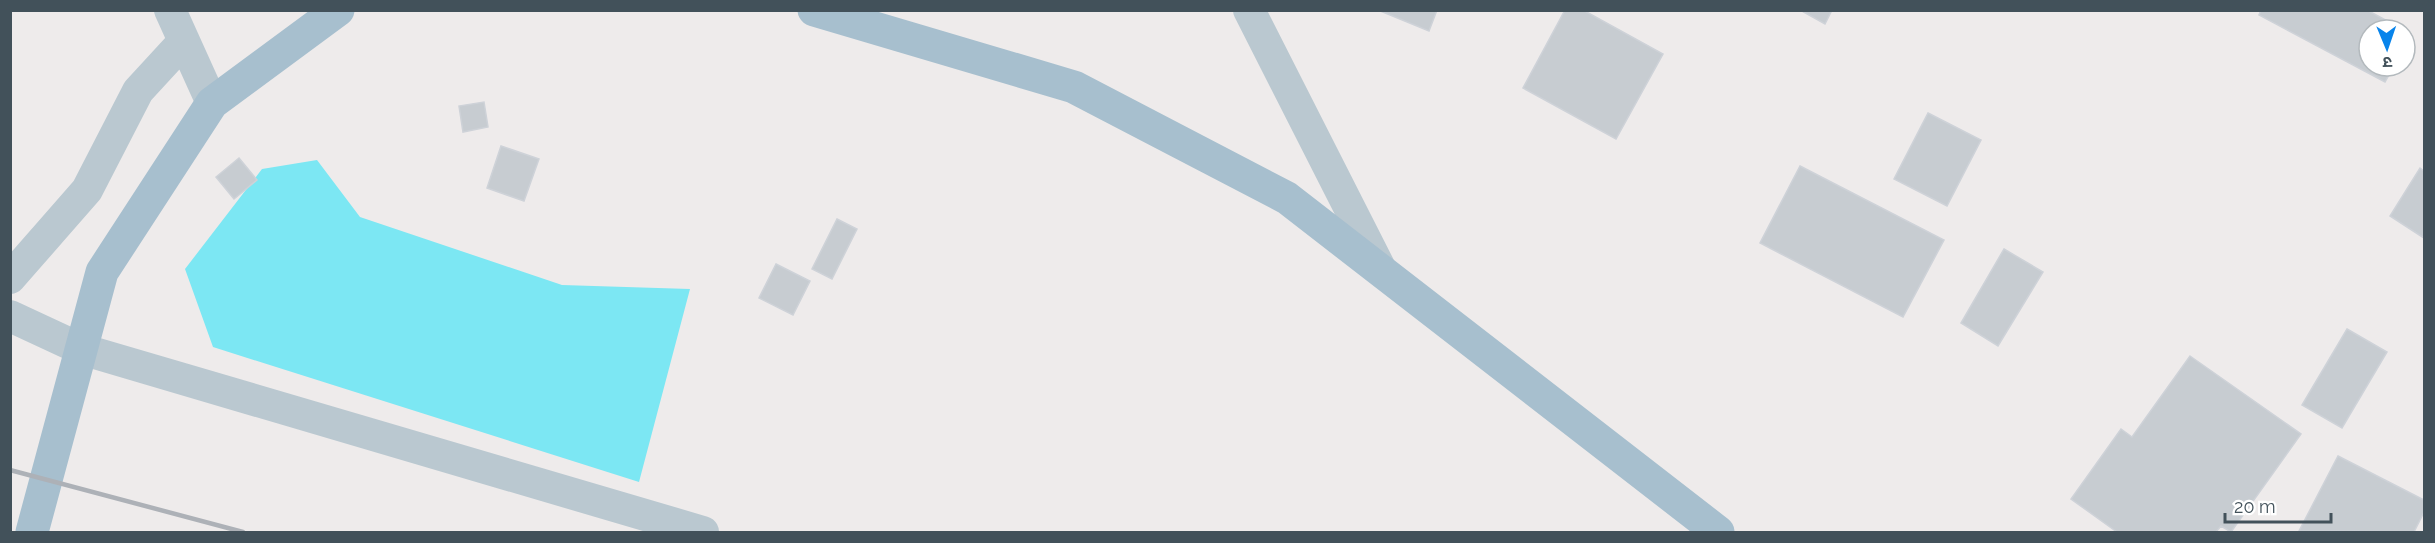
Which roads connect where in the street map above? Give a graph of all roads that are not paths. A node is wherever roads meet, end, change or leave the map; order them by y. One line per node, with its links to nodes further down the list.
1 (170, 10): 5 (street)
2 (338, 10): 6 (main road)
3 (814, 10): 7 (main road)
4 (1249, 10): 7 (street)
5 (184, 41): 6 (street); 8 (street)
6 (212, 102): 10 (main road)
7 (1381, 270): 13 (main road)
8 (10, 278)
9 (10, 316): 10 (street)
10 (81, 350): 11 (main road); 12 (street)
11 (32, 532)
12 (703, 532)
13 (1718, 532)

